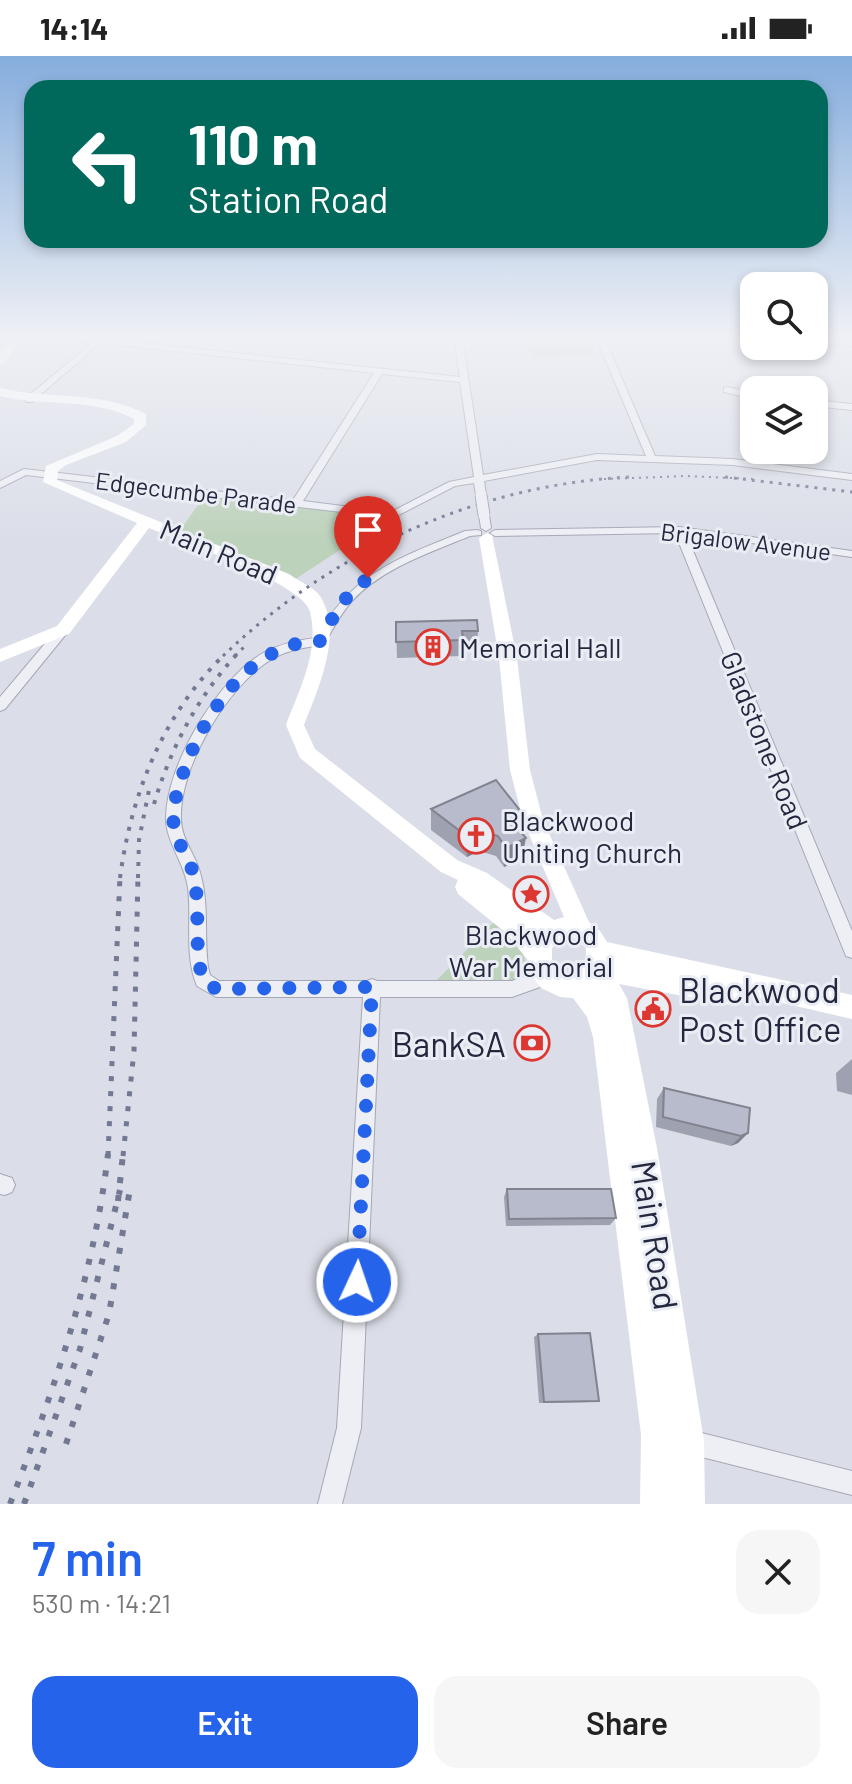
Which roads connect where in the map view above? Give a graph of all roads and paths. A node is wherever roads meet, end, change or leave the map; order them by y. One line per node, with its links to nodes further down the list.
1 (95, 405): 11 (main road)
2 (358, 405): 13 (street)
3 (468, 405): 9 (street)
4 (629, 405): 7 (street)
5 (829, 405): 6 (street)
6 (852, 407)
7 (651, 457): 9 (street, Edgecumbe Parade); 10 (street, Edgecumbe Parade)
8 (71, 476): 11 (main road); 13 (street, Edgecumbe Parade)
9 (478, 477): 13 (street, Edgecumbe Parade); 15 (street, bridge)
10 (852, 477)
11 (51, 479): 12 (street); 14 (main road, Main Road)
12 (0, 485)
13 (296, 504)
14 (147, 520): 18 (main road); 19 (main road, Main Road)
15 (486, 529): 16 (street, Brigalow Avenue); 19 (street, Brigalow Avenue); 23 (main road)
16 (679, 530): 17 (street, Brigalow Avenue); 26 (street, Gladstone Road)
17 (852, 554)
18 (63, 630): 20 (main road); 21 (street)
19 (320, 641): 22 (main road, Main Road); 31 (street)
20 (0, 656)
21 (0, 706)
22 (449, 866): 24 (main road, Main Road); 27 (main road, Main Road)
23 (566, 895): 24 (main road); 25 (main road)
24 (552, 930): 25 (main road); 27 (main road)
25 (582, 932): 28 (main road)
26 (852, 951)
27 (537, 953): 29 (main road)
28 (593, 969): 29 (main road); 30 (main road); 32 (main road, Main Road); 33 (main road); 35 (main road, Main Road)
29 (548, 976): 31 (street)
30 (647, 977): 32 (main road); 34 (main road)
31 (372, 987): 37 (street)
32 (615, 998): 35 (main road, Main Road)
33 (852, 1007)
34 (852, 1020)
35 (673, 1438): 36 (street); 38 (main road, Main Road); 39 (main road, Main Road)
36 (852, 1483)
37 (330, 1504)
38 (657, 1504)
39 (688, 1504)

